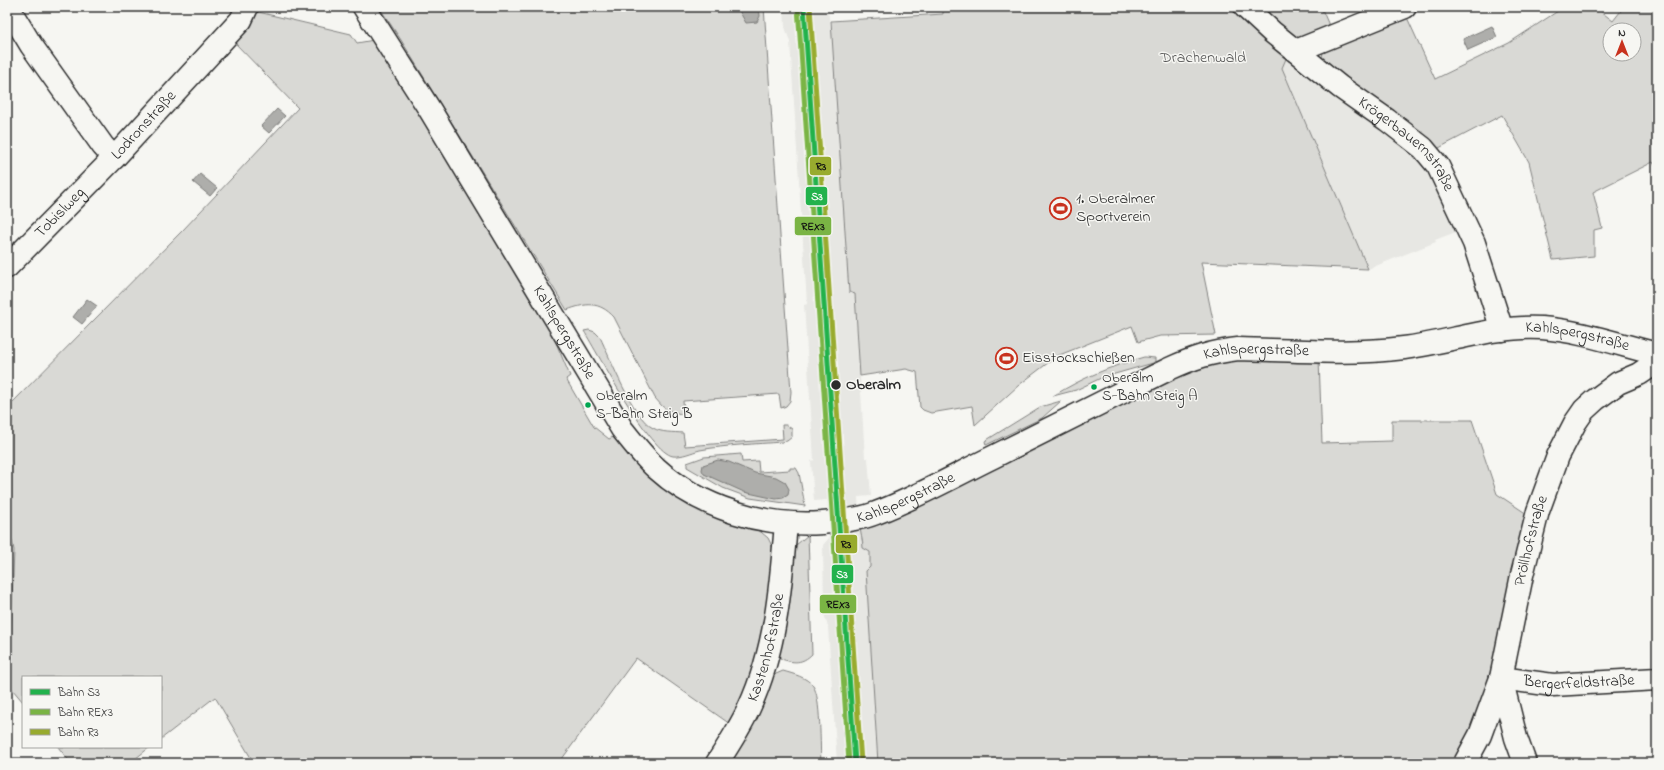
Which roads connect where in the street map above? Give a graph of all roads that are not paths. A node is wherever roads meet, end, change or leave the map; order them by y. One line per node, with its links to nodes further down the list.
1 (8, 7): 7 (street, Lodronstraße)
2 (247, 7): 7 (street, Lodronstraße)
3 (364, 7): 12 (street, Kahlspergstraße)
4 (1245, 7): 6 (street, Krögerbauernstraße)
5 (1405, 7): 6 (street)
6 (1296, 51): 9 (street, Krögerbauernstraße)
7 (114, 158): 8 (street, Tobislweg)
8 (7, 267)
9 (1502, 330): 10 (street, Kahlspergstraße); 12 (street, Kahlspergstraße)
10 (1657, 354)
11 (1657, 362): 13 (street, Pröllhofstraße)
12 (786, 523): 15 (street, Kastenhofstraße)
13 (1501, 678): 14 (street, Bergerfeldstraße); 16 (street); 17 (street, Pröllhofstraße)
14 (1657, 679)
15 (717, 763)
16 (1465, 763)
17 (1526, 763)

